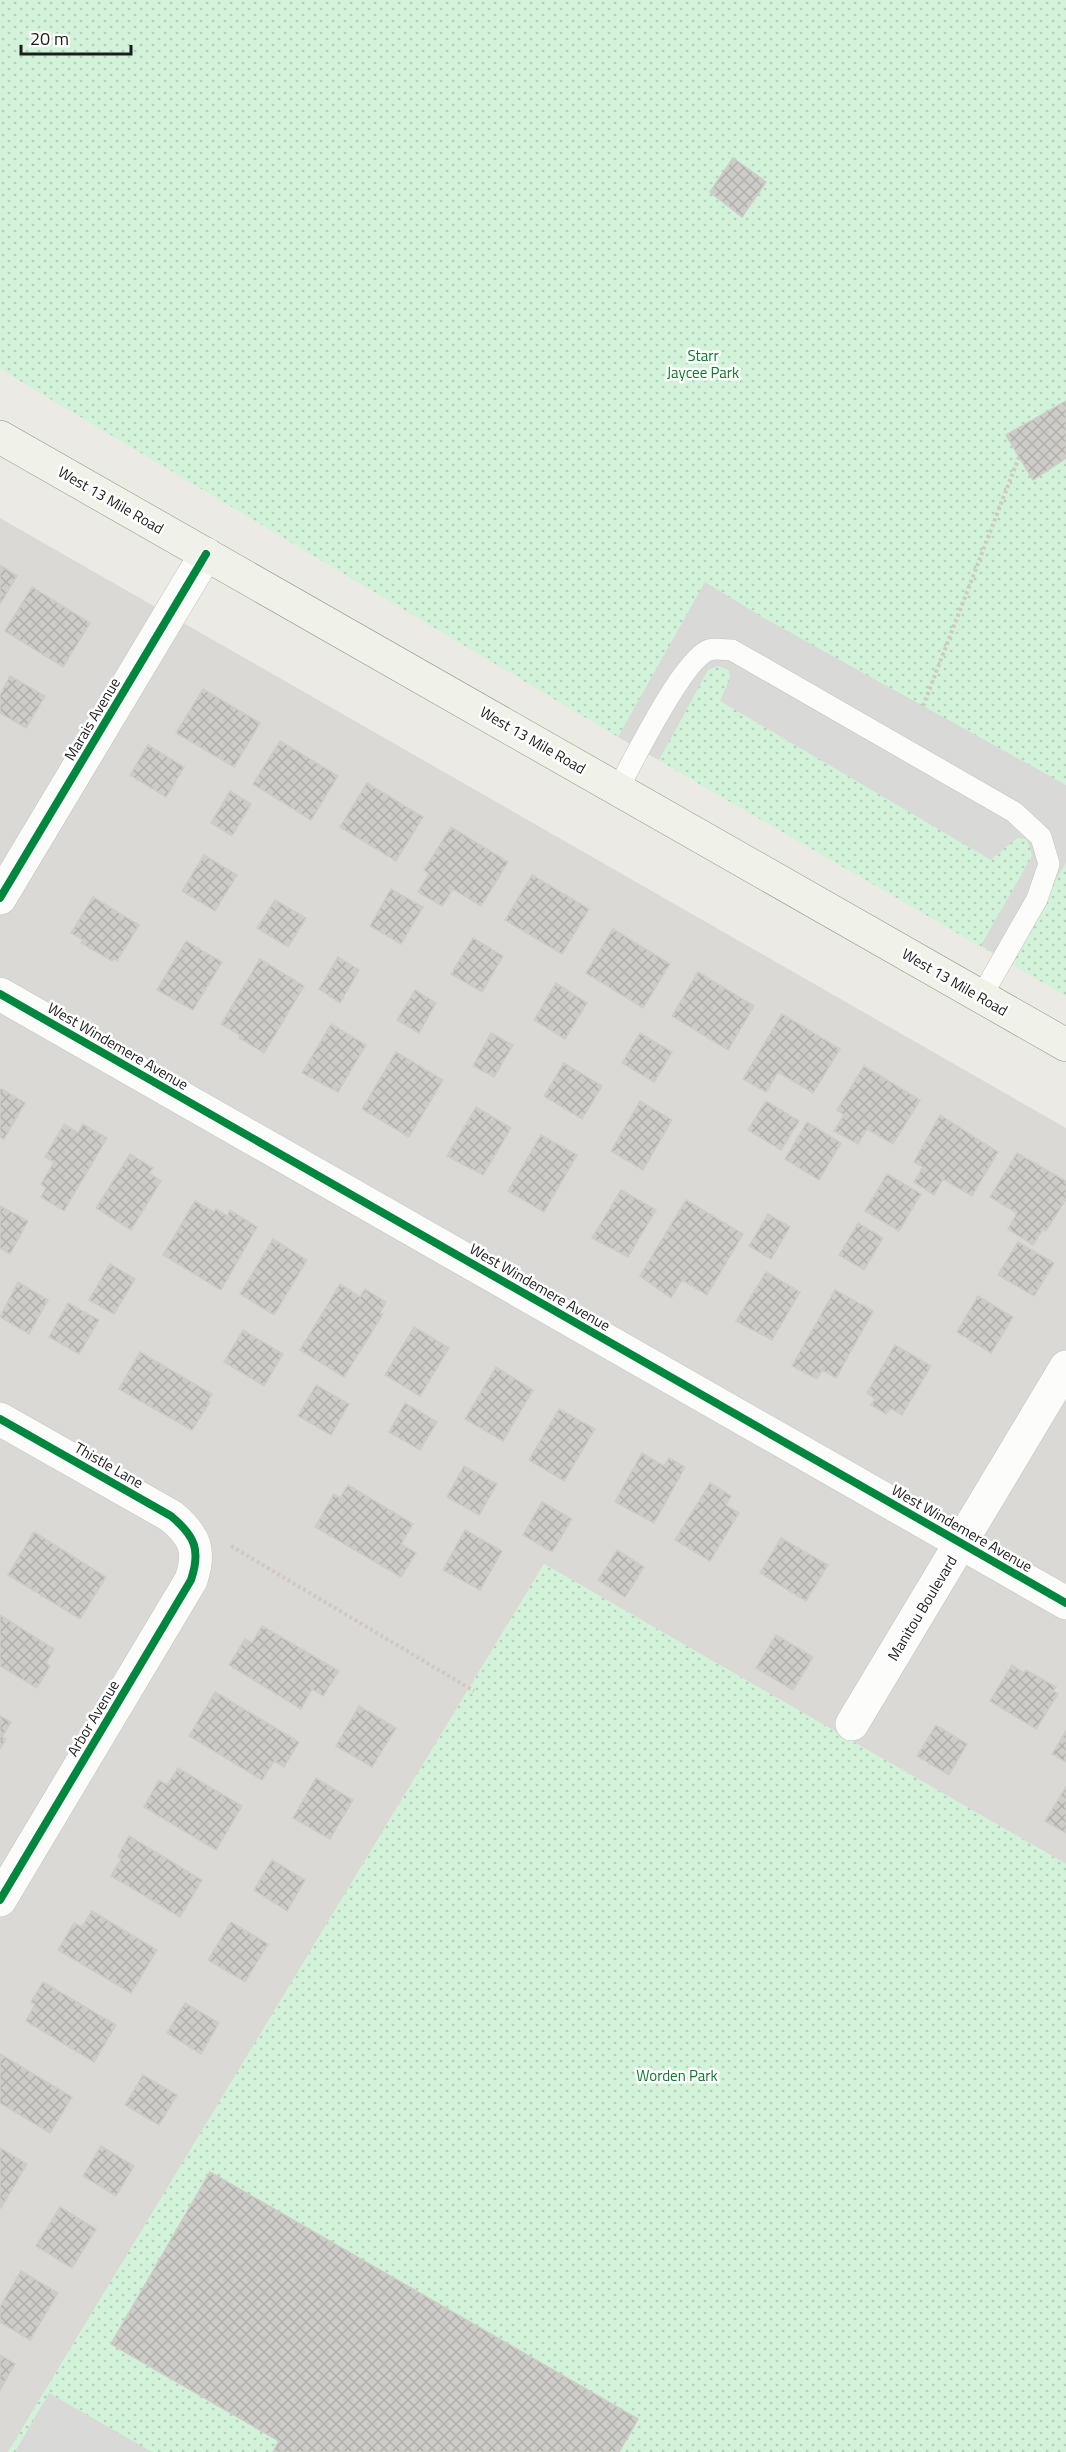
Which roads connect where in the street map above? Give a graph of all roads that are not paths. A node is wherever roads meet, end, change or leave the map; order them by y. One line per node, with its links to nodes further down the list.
1 (0, 437): 2 (main road, West 13 Mile Road)
2 (206, 554): 3 (main road, West 13 Mile Road); 4 (street, Marais Avenue)
3 (618, 789): 6 (main road, West 13 Mile Road); 6 (lane)
4 (0, 898)
5 (0, 994): 10 (street, West Windemere Avenue)
6 (981, 997): 7 (main road, West 13 Mile Road)
7 (1066, 1045)
8 (1066, 1367): 10 (street, Manitou Boulevard)
9 (0, 1419): 11 (street, Thistle Lane)
10 (961, 1542): 12 (street, West Windemere Avenue); 13 (street, Manitou Boulevard)
11 (195, 1545): 14 (street, Arbor Avenue)
12 (1066, 1603)
13 (852, 1725)
14 (0, 1900)

